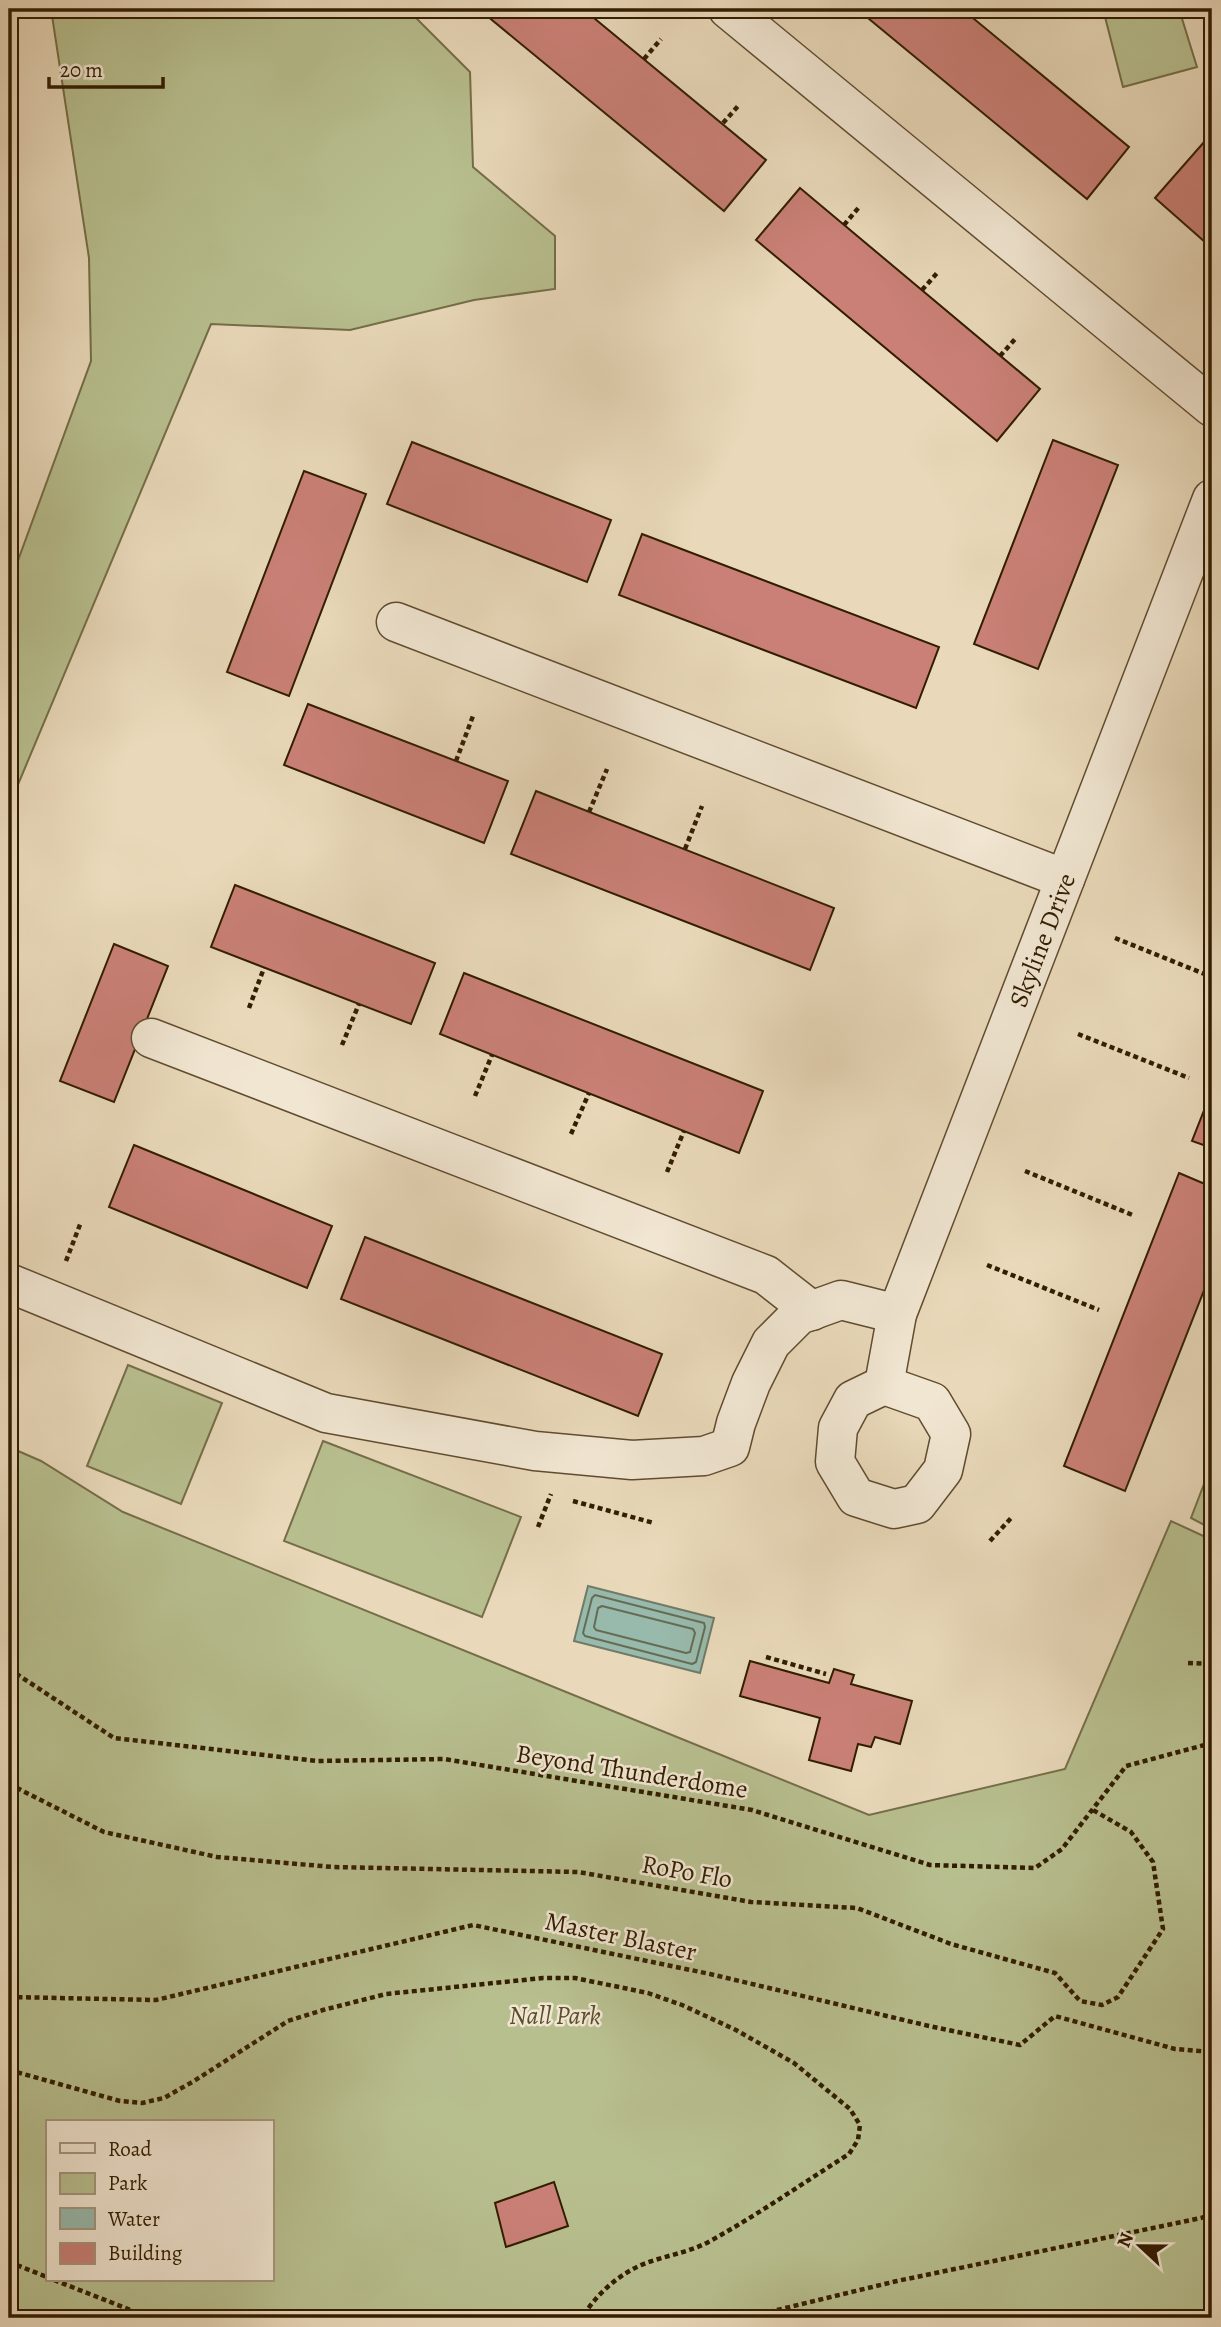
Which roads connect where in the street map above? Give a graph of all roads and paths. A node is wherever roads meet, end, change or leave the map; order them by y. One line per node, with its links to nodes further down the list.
1 (728, 9): 12 (street)
2 (661, 39): 3 (path)
3 (645, 59)
4 (739, 105): 5 (path)
5 (723, 123)
6 (860, 206): 7 (path)
7 (844, 225)
8 (938, 271): 9 (path)
9 (922, 290)
10 (1017, 337): 11 (path)
11 (1000, 356)
12 (1212, 408)
13 (1212, 499): 21 (street, Skyline Drive)
14 (396, 622): 21 (street)
15 (473, 716): 16 (path)
16 (456, 761)
17 (607, 769): 19 (path)
18 (702, 806): 20 (path)
19 (589, 812)
20 (685, 849)
21 (1065, 879): 45 (street, Skyline Drive)
22 (1115, 938): 24 (path)
23 (264, 968): 26 (path)
24 (1212, 977)
25 (359, 1004): 29 (path)
26 (249, 1008)
27 (1078, 1034): 31 (path)
28 (151, 1038): 44 (street)
29 (342, 1045)
30 (492, 1055): 33 (path)
31 (1189, 1078)
32 (589, 1093): 35 (path)
33 (475, 1097)
34 (684, 1131): 37 (path)
35 (571, 1134)
36 (1025, 1171): 38 (path)
37 (667, 1172)
38 (1135, 1216)
39 (81, 1222): 40 (path)
40 (66, 1261)
41 (987, 1265): 43 (path)
42 (9, 1283): 44 (street)
43 (1099, 1310)
44 (812, 1311): 45 (street)
45 (897, 1314): 46 (street, Skyline Drive)
46 (884, 1385)
47 (551, 1494): 51 (path)
48 (573, 1500): 50 (path)
49 (1013, 1516): 52 (path)
50 (654, 1523)
51 (538, 1527)
52 (990, 1541)
53 (766, 1657): 57 (path)
54 (1188, 1663): 55 (path)
55 (1212, 1664)
56 (9, 1670): 60 (path, Beyond Thunderdome)
57 (826, 1674)
58 (1212, 1744): 60 (path, Beyond Thunderdome)
59 (9, 1784): 60 (path, RoPo Flo)
60 (1093, 1810)
61 (9, 1997): 62 (path, Master Blaster)
62 (1212, 2052)
63 (9, 2070): 69 (path)
64 (1212, 2214): 70 (path)
65 (9, 2262): 66 (path)
66 (46, 2277)
67 (59, 2282): 68 (path)
68 (151, 2318)
69 (582, 2318)
70 (744, 2318)

